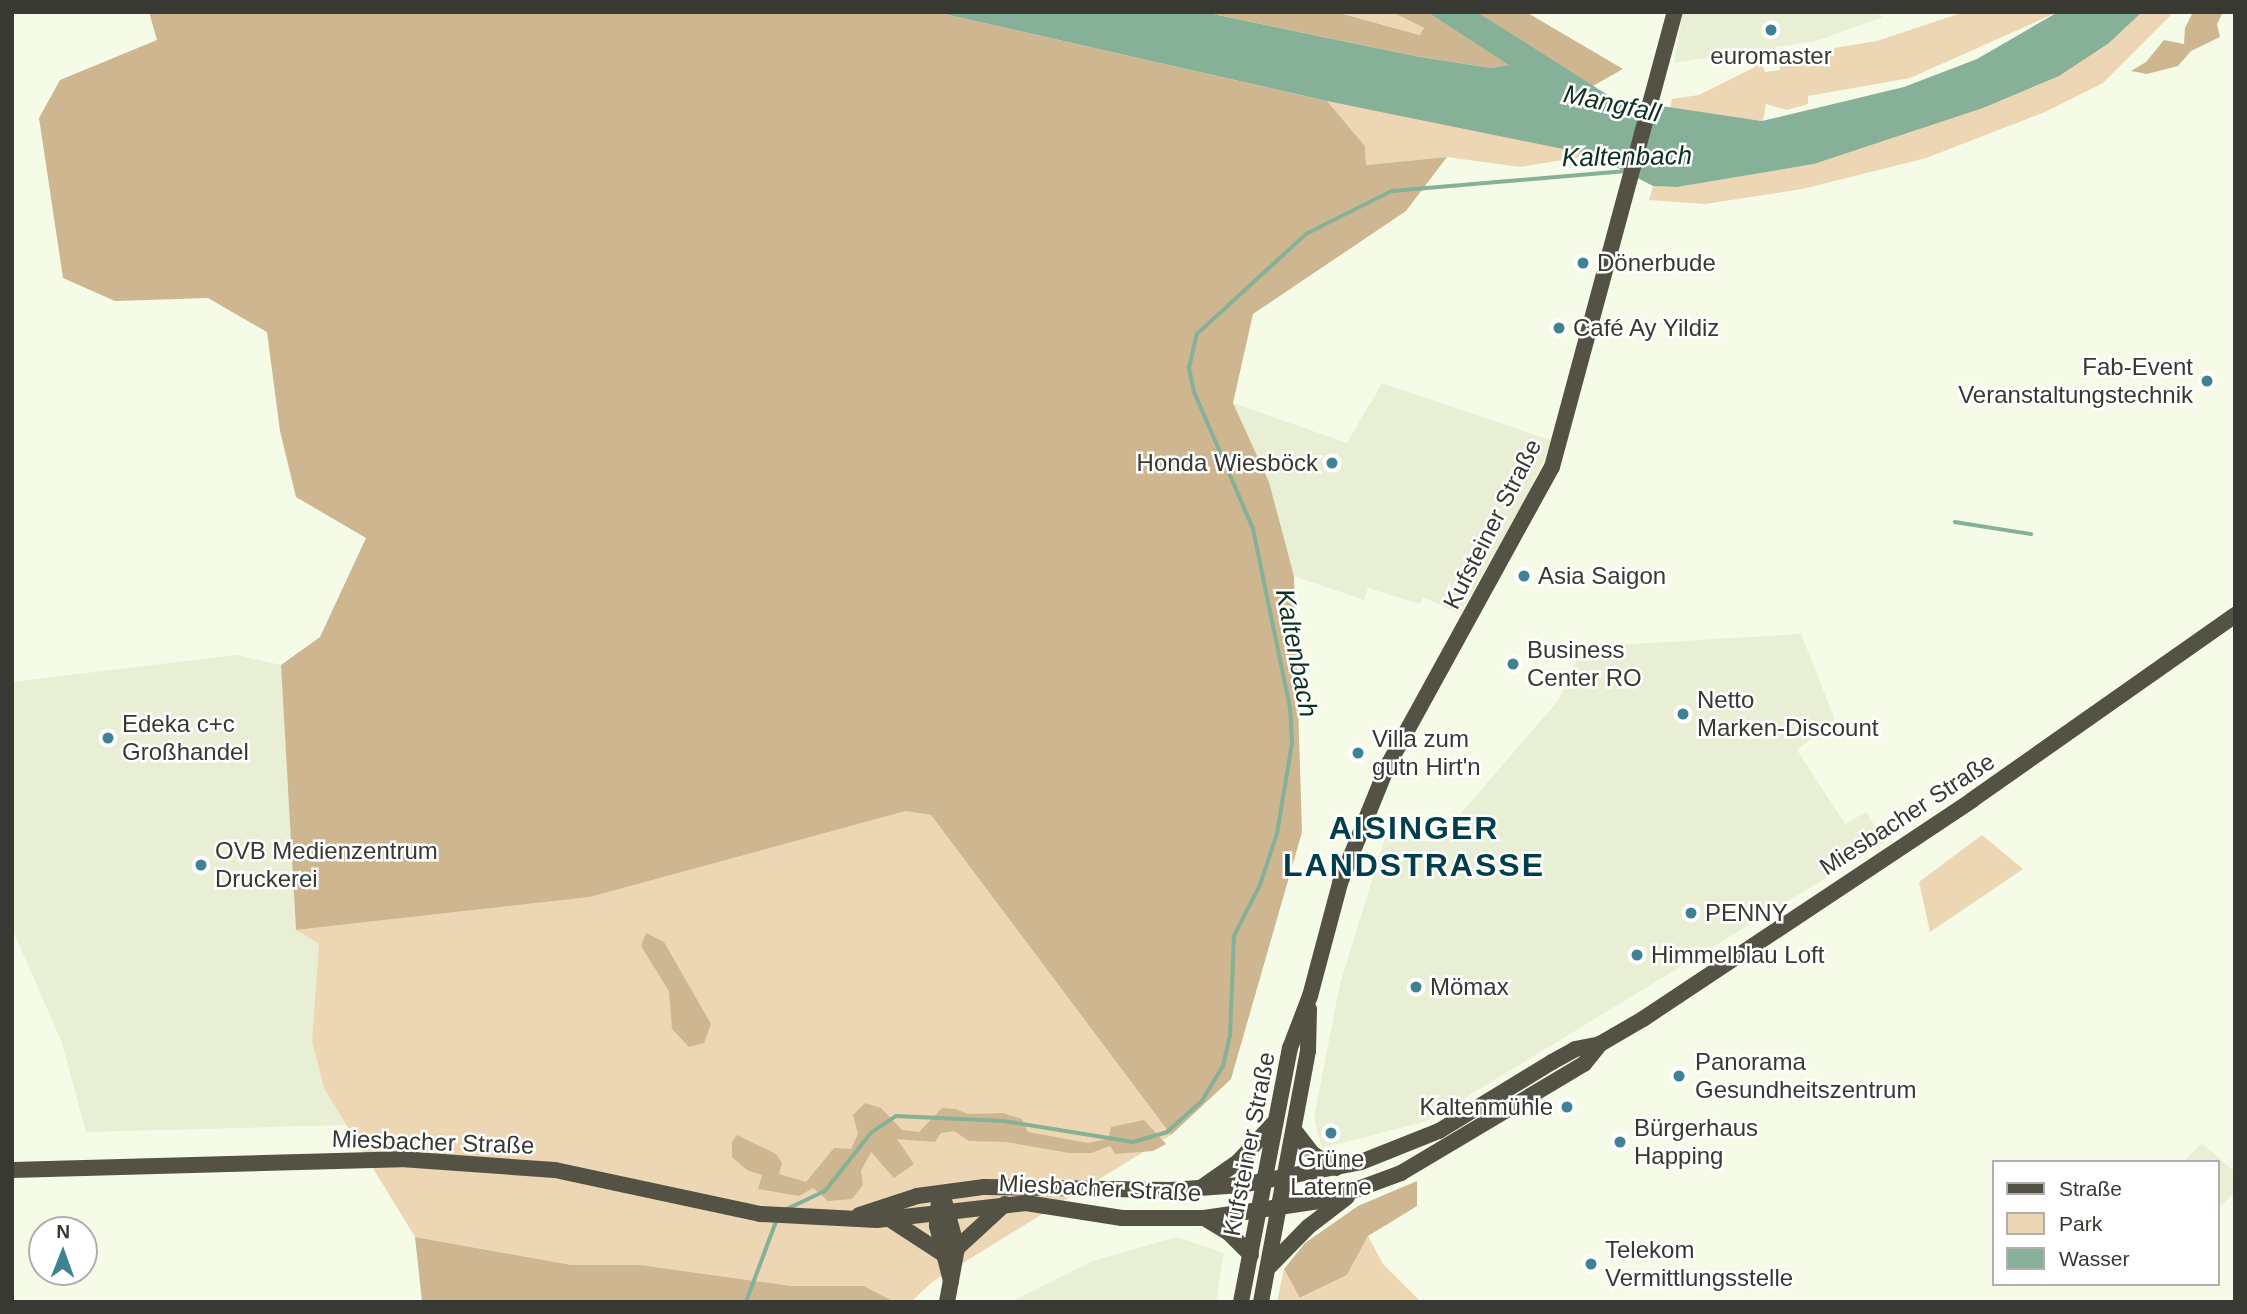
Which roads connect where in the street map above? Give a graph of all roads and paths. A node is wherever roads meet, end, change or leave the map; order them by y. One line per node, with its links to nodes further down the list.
1 (1675, 12): 3 (main road, Kufsteiner Straße)
2 (2235, 615): 4 (main road, Miesbacher Straße)
3 (1310, 996): 5 (main road, Kufsteiner Straße); 6 (main road, Kufsteiner Straße)
4 (1601, 1044): 7 (main road, Miesbacher Straße); 13 (main road, Miesbacher Straße)
5 (1275, 1122): 10 (main road, Kufsteiner Straße); 11 (main road)
6 (1294, 1130): 7 (main road); 9 (main road, Kufsteiner Straße)
7 (1336, 1168): 9 (main road, Miesbacher Straße)
8 (12, 1170): 20 (main road, Miesbacher Straße)
9 (1285, 1178): 10 (main road, Miesbacher Straße); 15 (main road, Kufsteiner Straße)
10 (1264, 1181): 11 (main road, Miesbacher Straße); 17 (main road, Kufsteiner Straße)
11 (1199, 1188): 12 (main road, Miesbacher Straße)
12 (940, 1191): 16 (main road); 20 (main road, Miesbacher Straße)
13 (1354, 1192): 15 (main road, Miesbacher Straße); 23 (main road)
14 (1007, 1203): 16 (main road, Miesbacher Straße); 19 (main road, Miesbacher Straße); 21 (main road)
15 (1280, 1209): 17 (main road, Miesbacher Straße); 23 (main road, Kufsteiner Straße)
16 (943, 1210): 18 (main road, Miesbacher Straße); 21 (main road)
17 (1258, 1212): 19 (main road, Miesbacher Straße); 22 (main road, Kufsteiner Straße)
18 (888, 1218): 20 (main road, Miesbacher Straße); 21 (main road)
19 (1204, 1218): 22 (main road)
20 (847, 1219)
21 (950, 1251): 24 (main road)
22 (1251, 1255): 25 (main road, Kufsteiner Straße)
23 (1268, 1268): 26 (main road, Kufsteiner Straße)
24 (947, 1302)
25 (1241, 1302)
26 (1261, 1302)

